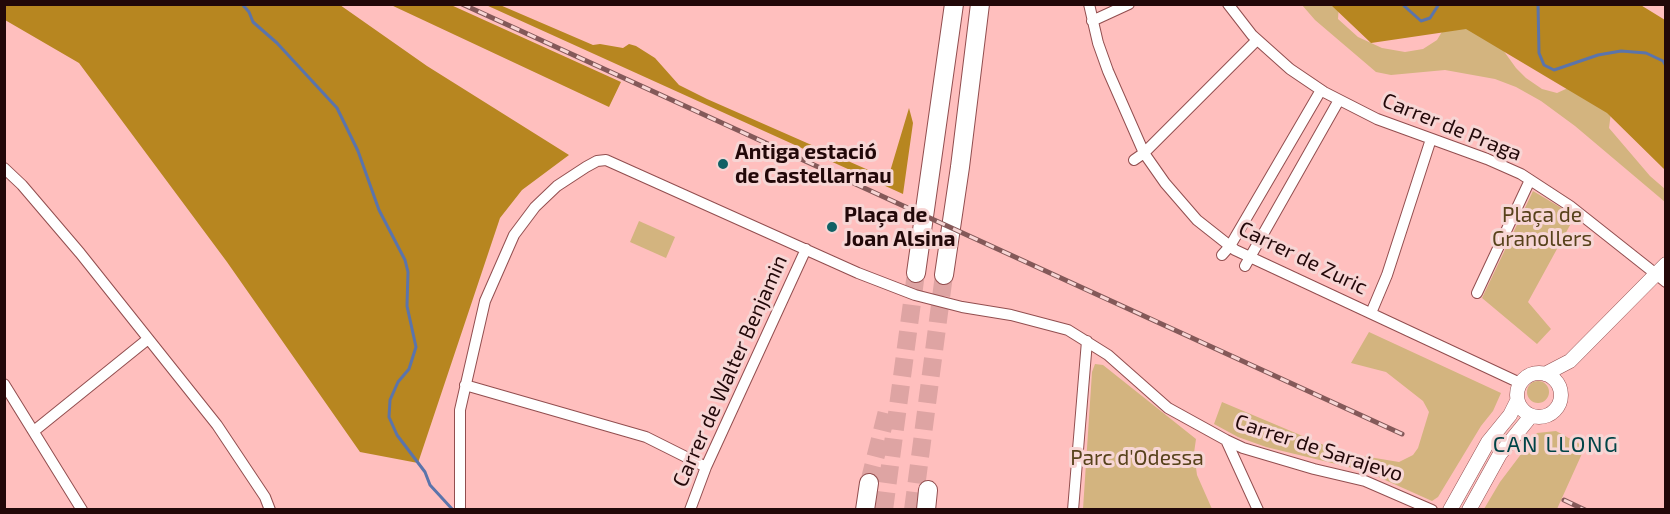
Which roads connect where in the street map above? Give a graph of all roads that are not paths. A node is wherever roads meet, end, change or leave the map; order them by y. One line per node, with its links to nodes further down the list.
1 (954, 4): 20 (highway)
2 (980, 4): 22 (highway)
3 (1089, 4): 6 (street, Carrer de Zuric)
4 (1129, 4): 6 (street)
5 (1228, 4): 7 (street, Carrer de Praga)
6 (1092, 21): 11 (street, Carrer de Zuric)
7 (1257, 40): 8 (street, Carrer de Praga); 11 (street)
8 (1321, 90): 9 (street, Carrer de Praga); 15 (street)
9 (1339, 99): 10 (street, Carrer de Praga); 18 (street)
10 (1431, 140): 14 (street, Carrer de Praga); 25 (street)
11 (1144, 153): 12 (street); 15 (street, Carrer de Zuric)
12 (1134, 160)
13 (4, 168): 26 (street)
14 (1530, 180): 21 (street, Carrer de Praga); 24 (street)
15 (1230, 246): 17 (street); 18 (street, Carrer de Zuric)
16 (806, 249): 27 (street, Carrer de Sarajevo); 32 (street, Carrer de Sarajevo); 38 (street, Carrer de Walter Benjamin)
17 (1222, 255)
18 (1247, 261): 25 (street, Carrer de Zuric)
19 (1665, 264): 21 (street)
20 (916, 273)
21 (1654, 274): 23 (street, Carrer de Praga); 28 (street)
22 (944, 275)
23 (1665, 282)
24 (1477, 293)
25 (1371, 313): 30 (street, Carrer de Zuric)
26 (148, 339): 36 (street); 42 (street)
27 (1087, 341): 37 (street, Carrer de Sarajevo); 47 (street)
28 (1570, 361): 29 (street); 33 (street)
29 (1545, 374): 30 (street); 33 (street)
30 (1520, 383): 34 (street)
31 (4, 384): 36 (street)
32 (465, 386): 38 (street); 43 (street)
33 (1560, 390): 35 (street)
34 (1517, 401): 35 (street); 50 (street)
35 (1531, 416): 51 (street)
36 (34, 431): 41 (street)
37 (1226, 440): 48 (street); 49 (street, Carrer de Sarajevo)
38 (706, 467): 44 (street, Carrer de Walter Benjamin)
39 (869, 483): 45 (highway)
40 (928, 490): 46 (highway)
41 (82, 510)
42 (270, 510)
43 (460, 510)
44 (690, 510)
45 (865, 510)
46 (926, 510)
47 (1073, 510)
48 (1258, 510)
49 (1432, 510)
50 (1450, 510)
51 (1469, 510)

